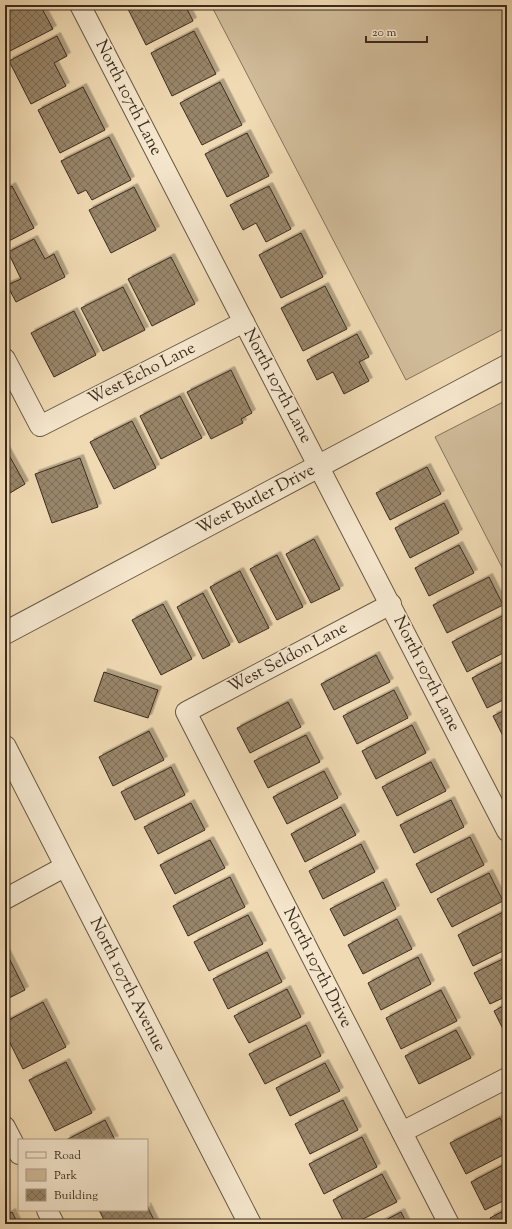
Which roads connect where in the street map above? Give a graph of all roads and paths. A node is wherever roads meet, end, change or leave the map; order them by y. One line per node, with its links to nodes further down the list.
1 (80, 5): 2 (street, North 107th Lane)
2 (244, 322): 3 (street, West Echo Lane); 5 (street, North 107th Lane)
3 (5, 359)
4 (507, 366): 5 (street, West Butler Drive)
5 (319, 466): 6 (street, North 107th Lane); 7 (street, West Butler Drive)
6 (391, 604): 8 (street, West Seldon Lane); 10 (street, North 107th Lane)
7 (5, 633)
8 (186, 712): 15 (street, North 107th Drive)
9 (5, 747): 11 (street, North 107th Avenue)
10 (507, 831)
11 (66, 866): 12 (street); 21 (street, North 107th Avenue)
12 (5, 899)
13 (507, 1078): 15 (street)
14 (5, 1127): 16 (street)
15 (402, 1132): 22 (street, North 107th Drive)
16 (18, 1152)
17 (18, 1158): 18 (street)
18 (5, 1164)
19 (48, 1211): 20 (street)
20 (54, 1224)
21 (250, 1224)
22 (449, 1224)

